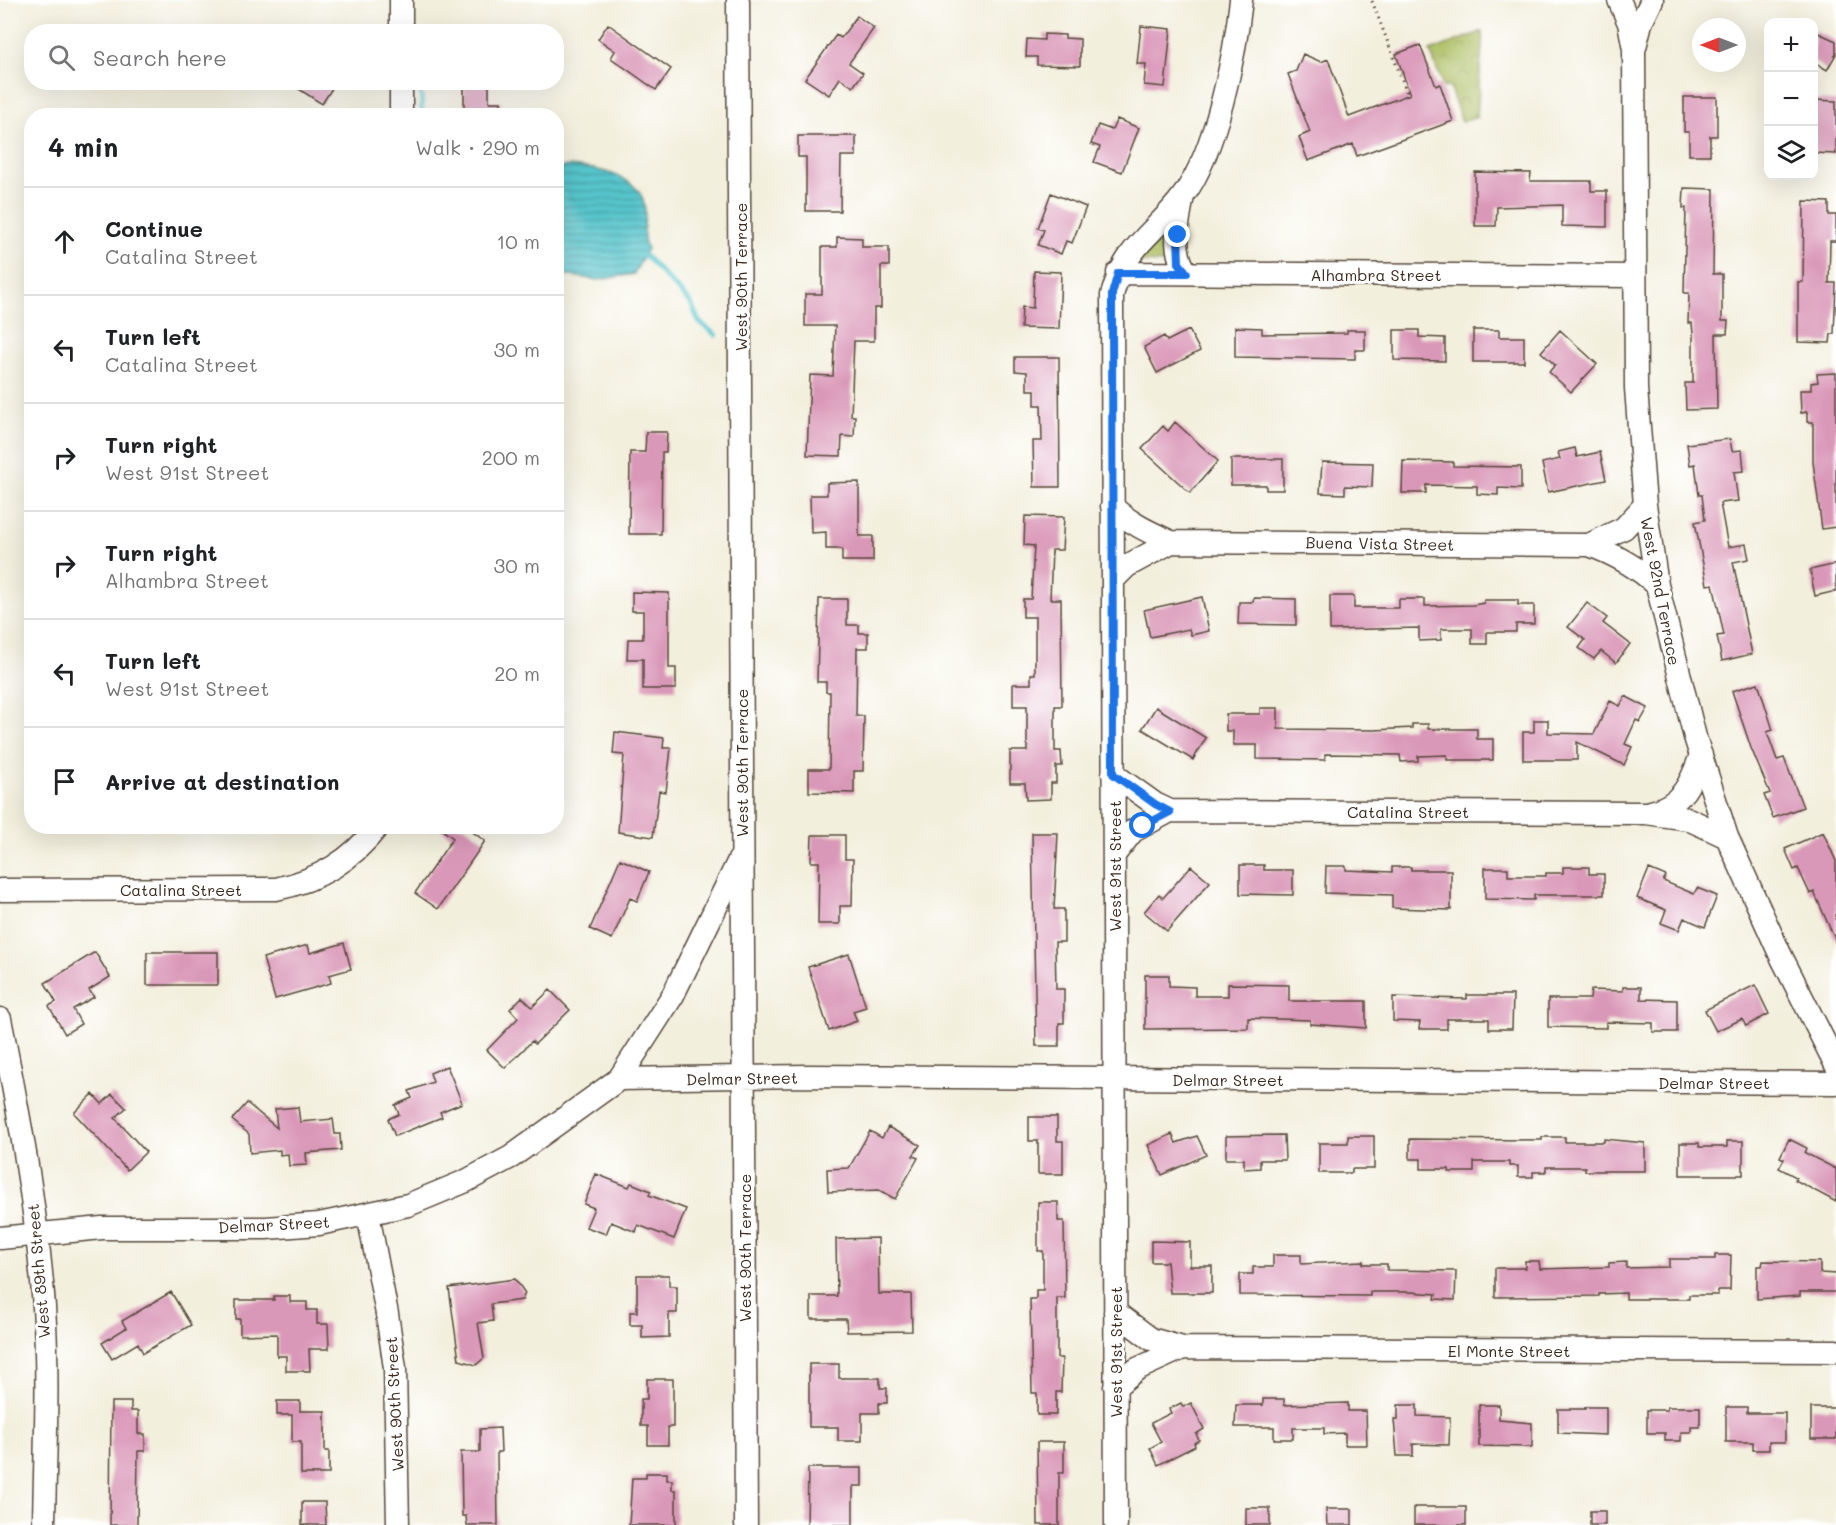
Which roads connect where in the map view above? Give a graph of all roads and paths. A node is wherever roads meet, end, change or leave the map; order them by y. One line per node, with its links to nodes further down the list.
1 (401, 0): 7 (street)
2 (738, 0): 29 (street, West 90th Terrace)
3 (1241, 0): 12 (street, West 91st Street)
4 (1619, 0): 8 (street, West 92nd Terrace)
5 (1652, 0): 8 (street, West 92nd Terrace)
6 (1372, 1): 10 (path)
7 (401, 24)
8 (1634, 49): 15 (street, West 92nd Terrace)
9 (401, 90): 11 (street)
10 (1408, 95)
11 (401, 108)
12 (1184, 196): 13 (street, West 91st Street); 14 (street, West 91st Street)
13 (1118, 273): 14 (street, Alhambra Street); 17 (street, West 91st Street)
14 (1187, 273): 15 (street, Alhambra Street)
15 (1635, 276): 16 (street, West 92nd Terrace)
16 (1645, 505): 19 (street, Buena Vista Street); 21 (street, West 92nd Terrace)
17 (1112, 506): 18 (street, Buena Vista Street); 20 (street, West 91st Street)
18 (1171, 542): 19 (street, Buena Vista Street); 20 (street, Buena Vista Street)
19 (1588, 545): 21 (street, Buena Vista Street)
20 (1113, 580): 23 (street, West 91st Street)
21 (1657, 585): 22 (street, West 92nd Terrace)
22 (1701, 755): 25 (street, Catalina Street); 27 (street, West 92nd Terrace)
23 (1113, 774): 24 (street); 28 (street, West 91st Street)
24 (1170, 812): 25 (street, Catalina Street); 28 (street, Catalina Street)
25 (1646, 813): 27 (street, Catalina Street)
26 (371, 834): 30 (street, Catalina Street)
27 (1727, 837): 32 (street, West 92nd Terrace)
28 (1114, 855): 34 (street, West 91st Street)
29 (741, 856): 33 (street, West 90th Terrace); 35 (street, Delmar Street)
30 (0, 890)
31 (0, 1019): 38 (street, West 89th Street)
32 (1836, 1065)
33 (744, 1078): 34 (street, Delmar Street); 35 (street, Delmar Street); 46 (street, West 90th Terrace)
34 (1114, 1078): 36 (street, Delmar Street); 40 (street, West 91st Street)
35 (619, 1079): 37 (street, Delmar Street)
36 (1836, 1083)
37 (368, 1214): 38 (street, Delmar Street); 45 (street, West 90th Street)
38 (35, 1234): 39 (street, Delmar Street); 44 (street, West 89th Street)
39 (0, 1238)
40 (1115, 1312): 41 (street, El Monte Street); 43 (street, West 91st Street)
41 (1183, 1348): 42 (street, El Monte Street); 43 (street, El Monte Street)
42 (1836, 1352)
43 (1115, 1387): 47 (street, West 91st Street)
44 (44, 1525)
45 (398, 1525)
46 (746, 1525)
47 (1116, 1525)

